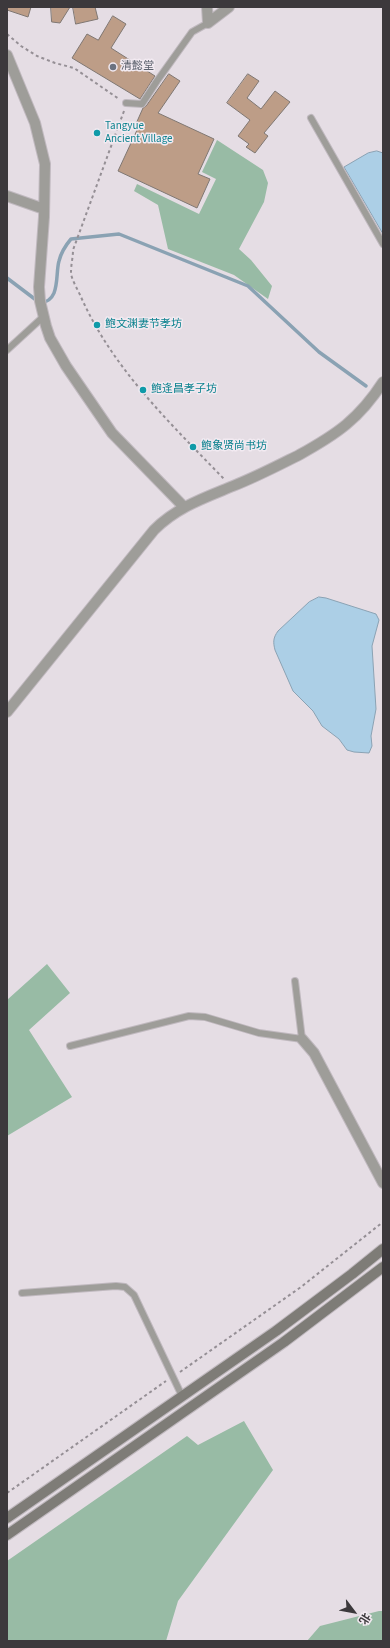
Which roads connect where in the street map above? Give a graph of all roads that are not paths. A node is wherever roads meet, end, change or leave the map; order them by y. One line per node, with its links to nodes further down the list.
1 (207, 7): 3 (street)
2 (229, 7): 3 (street)
3 (208, 23): 5 (lane)
4 (7, 55): 8 (street)
5 (126, 103)
6 (311, 118): 9 (lane)
7 (7, 196): 8 (street)
8 (44, 209): 10 (street)
9 (383, 244)
10 (43, 317): 11 (lane); 13 (street)
11 (7, 350)
12 (383, 382): 13 (street)
13 (184, 507): 14 (street)
14 (7, 712)
15 (294, 981): 16 (lane)
16 (302, 1039): 17 (lane); 18 (street)
17 (70, 1046)
18 (383, 1183)
19 (383, 1249): 22 (main road)
20 (383, 1266): 24 (main road)
21 (22, 1293): 22 (lane)
22 (182, 1396): 23 (main road)
23 (7, 1518)
24 (7, 1535)

